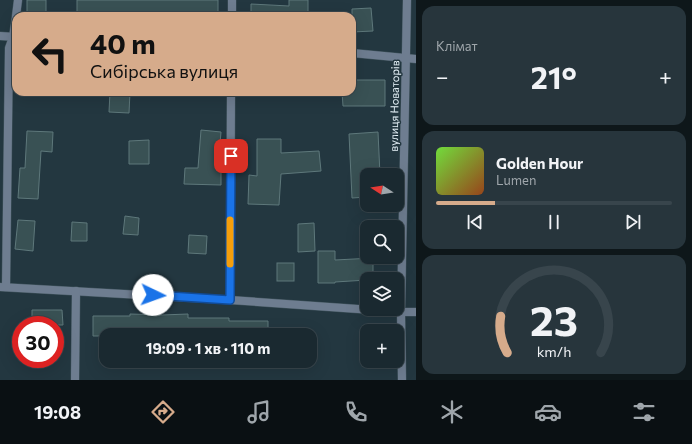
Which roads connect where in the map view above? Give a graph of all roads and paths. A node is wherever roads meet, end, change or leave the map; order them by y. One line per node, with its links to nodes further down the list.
1 (18, 0): 4 (street)
2 (232, 0): 5 (street)
3 (407, 0): 10 (street, вулиця Новаторів)
4 (16, 12)
5 (232, 12)
6 (0, 36): 7 (street)
7 (12, 37)
8 (12, 44): 14 (street)
9 (356, 53): 10 (street)
10 (406, 59): 11 (street); 13 (street, вулиця Новаторів)
11 (416, 59)
12 (231, 96): 16 (street)
13 (402, 272)
14 (3, 287): 15 (street)
15 (76, 291): 16 (street); 21 (street)
16 (230, 300): 17 (street)
17 (360, 309)
18 (404, 312): 19 (street)
19 (416, 312)
20 (401, 316): 22 (street, вулиця Новаторів)
21 (75, 380)
22 (402, 380)

